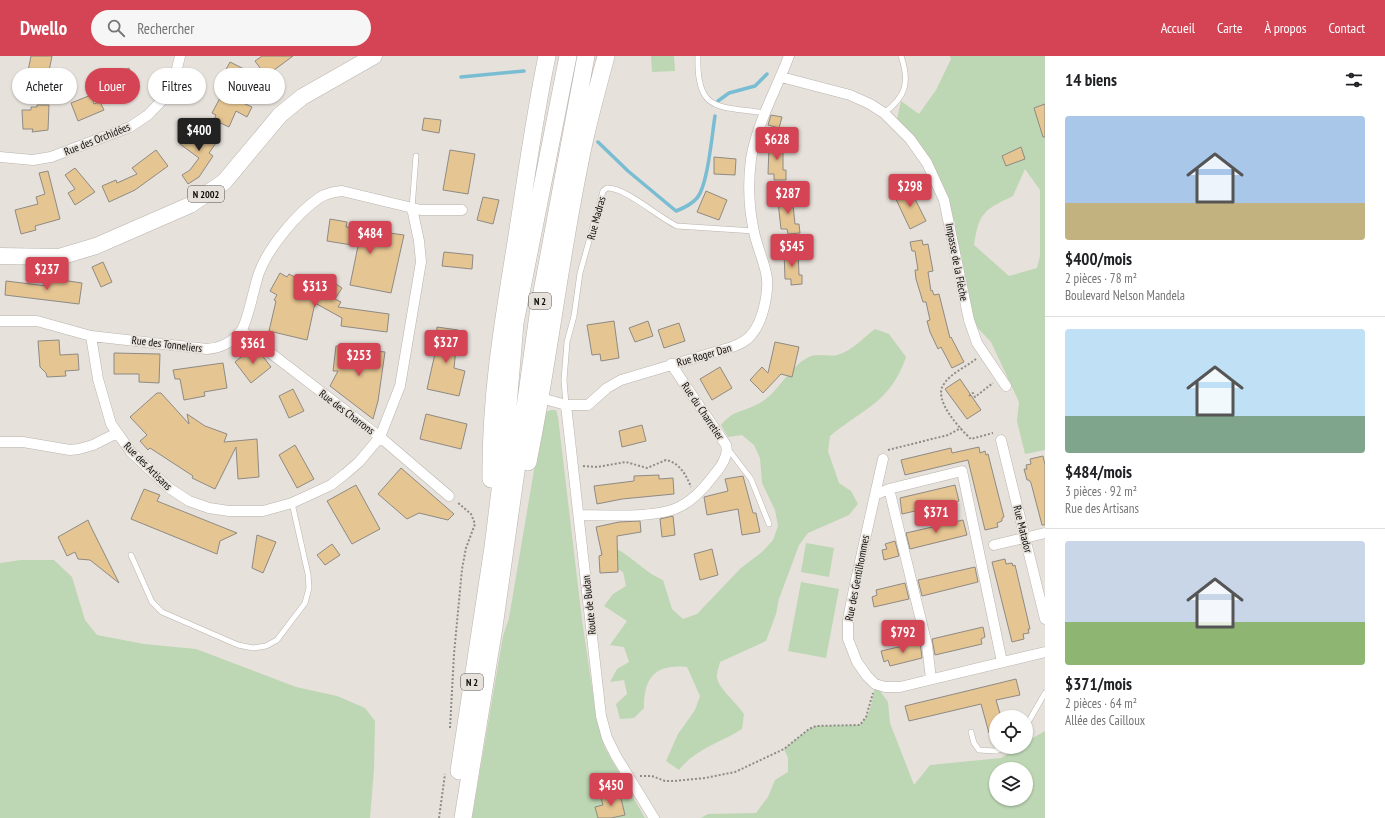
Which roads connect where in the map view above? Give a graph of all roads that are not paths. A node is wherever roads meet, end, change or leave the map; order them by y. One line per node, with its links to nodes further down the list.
1 (180, 56): 14 (street, Rue des Orchidées)
2 (374, 56): 18 (main road, N 2002)
3 (547, 56): 41 (highway)
4 (568, 56): 41 (highway, N 2)
5 (586, 56): 41 (highway, N 2)
6 (606, 56): 24 (highway)
7 (698, 56): 11 (lane)
8 (789, 56): 10 (street, Rue Roger Dan)
9 (901, 56): 12 (lane)
10 (781, 77): 11 (street, Rue Roger Dan); 12 (street, Impasse de la Flèche)
11 (766, 113): 17 (street, Rue Roger Dan)
12 (884, 113): 23 (street, Impasse de la Flèche)
13 (416, 156): 15 (lane)
14 (0, 157)
15 (412, 208): 16 (street); 20 (street); 27 (street, Rue des Artisans)
16 (462, 210)
17 (754, 231): 22 (street, Rue Roger Dan); 25 (lane, Rue Madras)
18 (0, 256)
19 (0, 321): 21 (street, Rue des Tonneliers)
20 (242, 331): 21 (street, Rue des Tonneliers); 27 (street, Rue des Charrons)
21 (91, 336): 26 (street, Rue des Artisans)
22 (671, 364): 25 (street, Rue Roger Dan); 30 (street, Rue du Charretier)
23 (1004, 382)
24 (542, 398): 25 (street); 41 (highway)
25 (566, 405): 36 (street, Route de Budan)
26 (117, 433): 29 (street); 35 (street, Rue des Artisans)
27 (380, 437): 34 (street, Rue des Charrons); 35 (street, Rue des Artisans)
28 (1001, 440): 39 (street, Rue Matador)
29 (0, 442)
30 (727, 449): 36 (street, Rue du Charretier); 37 (lane)
31 (884, 459): 33 (street, Rue des Gentilhommes)
32 (889, 489): 33 (street); 45 (street); 46 (street)
33 (875, 494): 46 (street, Rue des Gentilhommes)
34 (449, 496)
35 (292, 504): 42 (lane)
36 (579, 516): 53 (street, Route de Budan)
37 (769, 524)
38 (1045, 533): 39 (street)
39 (1026, 538): 40 (street); 43 (street, Rue Matador)
40 (994, 545)
41 (500, 547): 51 (highway, N 2); 52 (highway, N 2)
42 (131, 555)
43 (1045, 619)
44 (1045, 652): 45 (street)
45 (1002, 662): 46 (street)
46 (931, 679)
47 (1045, 693): 48 (lane)
48 (1033, 714)
49 (971, 732): 50 (lane)
50 (989, 751)
51 (452, 818)
52 (463, 818)
53 (654, 818)

